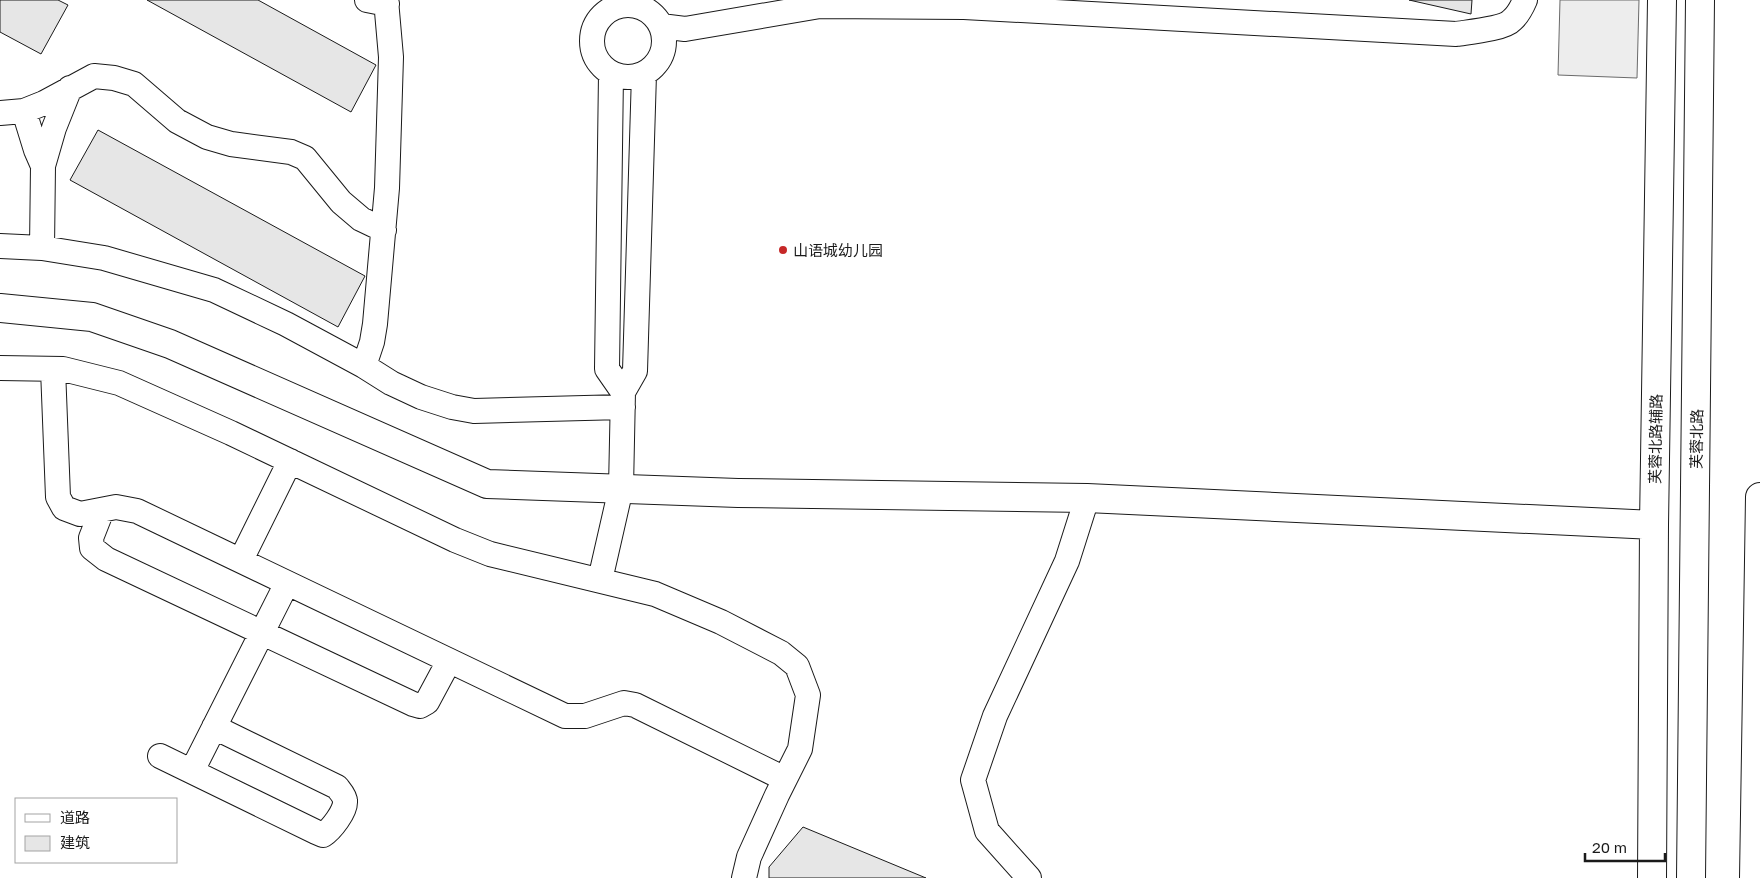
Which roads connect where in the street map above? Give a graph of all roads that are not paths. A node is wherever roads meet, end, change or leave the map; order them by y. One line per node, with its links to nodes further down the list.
1 (1525, 0): 6 (street)
2 (1662, 0): 26 (main road, 芙蓉北路辅路)
3 (1700, 0): 39 (main road, 芙蓉北路)
4 (380, 1): 13 (street)
5 (631, 3): 6 (street); 7 (street)
6 (662, 35): 8 (street)
7 (612, 74): 8 (street); 20 (street)
8 (644, 74): 20 (street)
9 (70, 88): 10 (street); 12 (street); 13 (street)
10 (24, 111): 11 (street); 12 (street)
11 (0, 113)
12 (43, 166): 15 (street)
13 (384, 230): 17 (street)
14 (0, 246): 15 (street)
15 (42, 248): 17 (street)
16 (0, 308): 22 (main road)
17 (364, 366): 20 (street)
18 (0, 368): 19 (street)
19 (53, 369): 21 (street); 25 (street)
20 (623, 400): 22 (street)
21 (290, 461): 27 (street); 28 (street)
22 (621, 488): 24 (main road); 28 (street)
23 (1760, 497): 40 (main road)
24 (1086, 498): 26 (main road); 37 (street)
25 (102, 510): 27 (street); 30 (street)
26 (1654, 525): 38 (main road, 芙蓉北路辅路)
27 (241, 560): 29 (street)
28 (600, 580): 35 (street)
29 (287, 583): 30 (street); 31 (street)
30 (263, 633): 31 (street); 32 (street)
31 (450, 661): 35 (street)
32 (214, 727): 34 (street); 34 (street)
33 (160, 756): 34 (street)
34 (192, 771)
35 (785, 780): 36 (street)
36 (744, 878)
37 (1029, 878)
38 (1652, 878)
39 (1691, 878)
40 (1754, 878)

